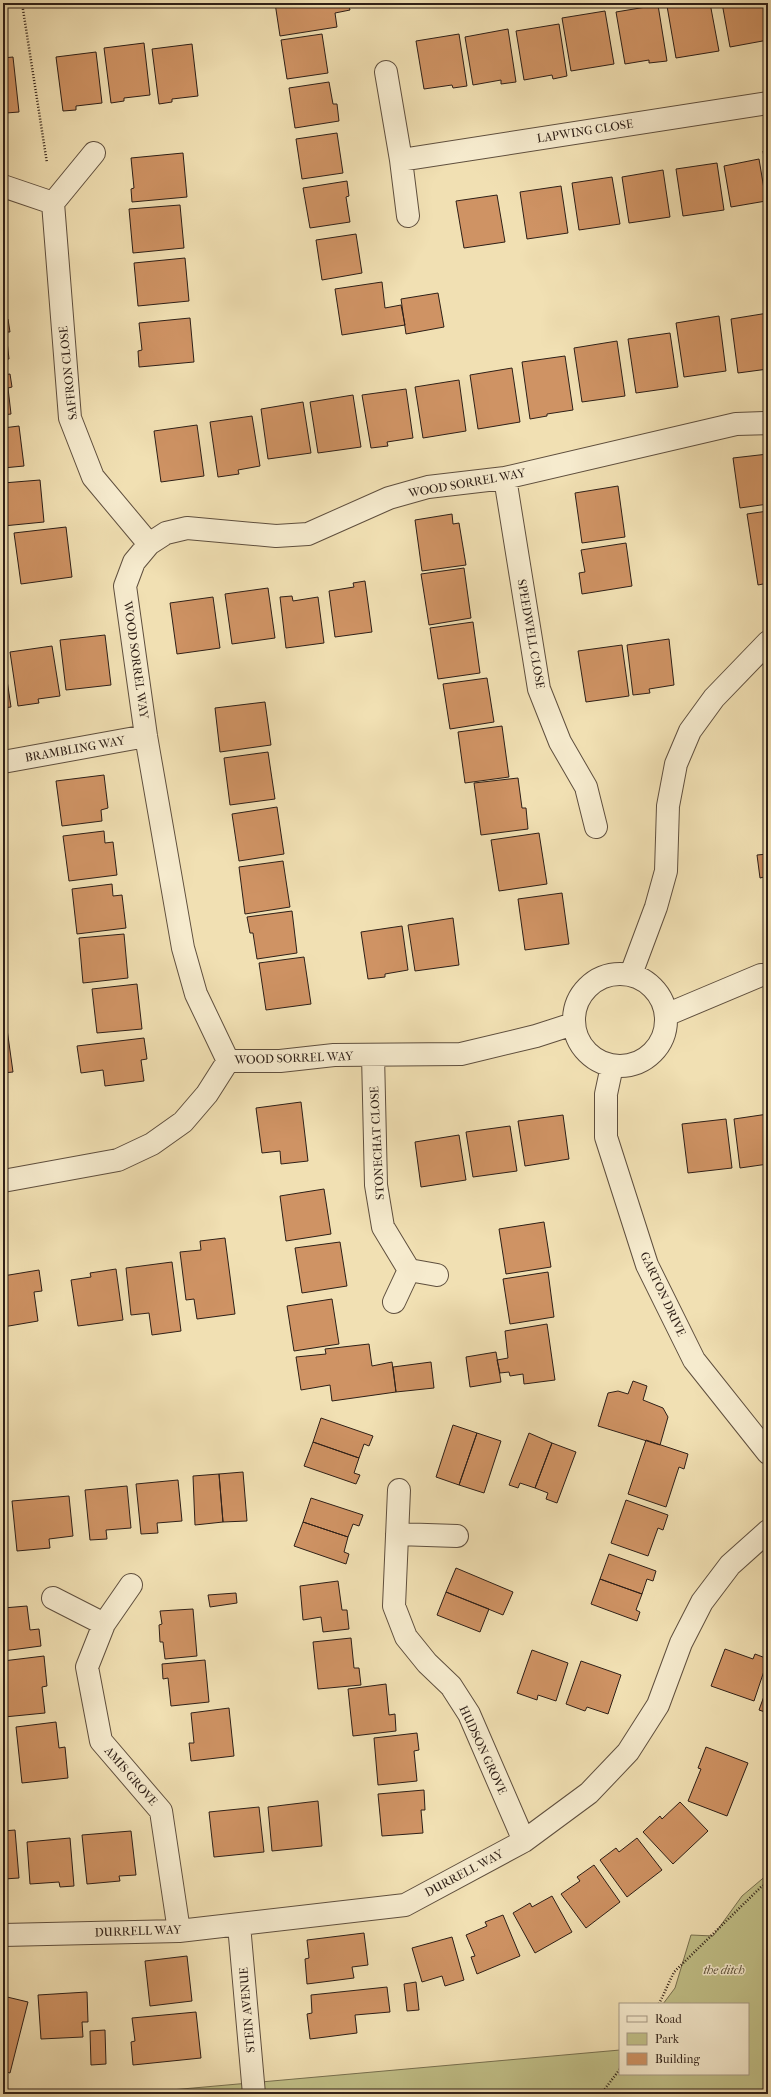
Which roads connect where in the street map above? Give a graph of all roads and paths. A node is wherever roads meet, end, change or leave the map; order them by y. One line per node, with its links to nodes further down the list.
1 (22, 3): 7 (path)
2 (386, 72): 5 (street)
3 (768, 103): 5 (street, LAPWING CLOSE)
4 (94, 153): 7 (street)
5 (401, 160): 8 (street)
6 (3, 186): 7 (street)
7 (53, 203): 11 (street, SAFFRON CLOSE)
8 (408, 216)
9 (768, 424): 10 (street, WOOD SORREL WAY)
10 (504, 478): 11 (street, WOOD SORREL WAY); 15 (street, SPEEDWELL CLOSE)
11 (149, 544): 13 (street, WOOD SORREL WAY)
12 (768, 642): 16 (street)
13 (146, 736): 14 (street, BRAMBLING WAY); 21 (street, WOOD SORREL WAY)
14 (3, 762)
15 (596, 827)
16 (631, 974): 18 (street); 19 (street)
17 (768, 975): 18 (street)
18 (666, 1015): 22 (street)
19 (573, 1024): 20 (street, WOOD SORREL WAY); 22 (street)
20 (373, 1055): 21 (street, WOOD SORREL WAY); 24 (street, STONECHAT CLOSE)
21 (228, 1061): 23 (street)
22 (612, 1066): 27 (street, GARTON DRIVE)
23 (3, 1181)
24 (410, 1270): 25 (street); 26 (street)
25 (437, 1274)
26 (394, 1302)
27 (768, 1453)
28 (399, 1490): 30 (street, HUDSON GROVE)
29 (768, 1531): 35 (street, DURRELL WAY)
30 (397, 1534): 31 (street); 35 (street, HUDSON GROVE)
31 (457, 1536)
32 (131, 1585): 34 (street, AMIS GROVE)
33 (53, 1598): 34 (street)
34 (104, 1624): 38 (street, AMIS GROVE)
35 (524, 1841): 37 (street, DURRELL WAY)
36 (768, 1883): 40 (path)
37 (239, 1925): 38 (street, DURRELL WAY); 42 (street, STEIN AVENUE)
38 (179, 1931): 39 (street, DURRELL WAY)
39 (3, 1935)
40 (659, 2003)
41 (619, 2070): 43 (path)
42 (254, 2094)
43 (600, 2094)

